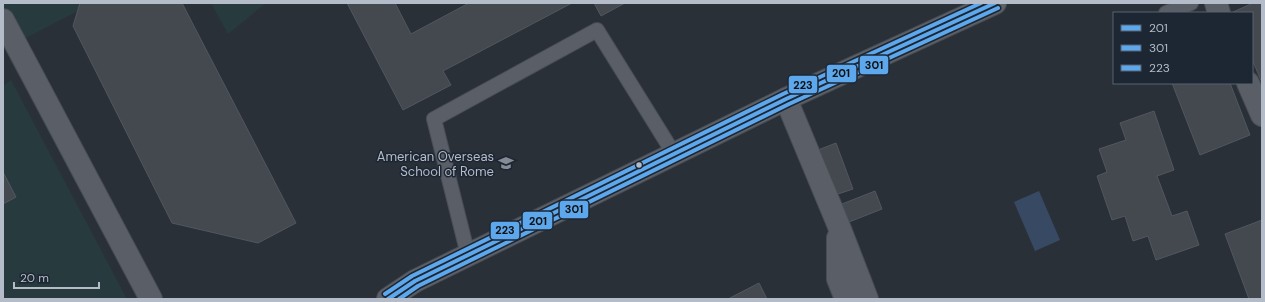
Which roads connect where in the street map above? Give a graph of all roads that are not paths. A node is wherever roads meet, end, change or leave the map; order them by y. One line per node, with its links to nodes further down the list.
1 (995, 3): 6 (main road)
2 (1191, 3): 3 (lane)
3 (1168, 12)
4 (3, 20): 11 (street)
5 (1248, 84): 7 (street)
6 (786, 99): 8 (main road); 9 (street)
7 (1262, 116)
8 (674, 154): 10 (main road); 10 (lane)
9 (838, 224): 13 (street); 14 (street)
10 (468, 255): 12 (main road)
11 (151, 299)
12 (388, 299)
13 (846, 299)
14 (867, 299)

